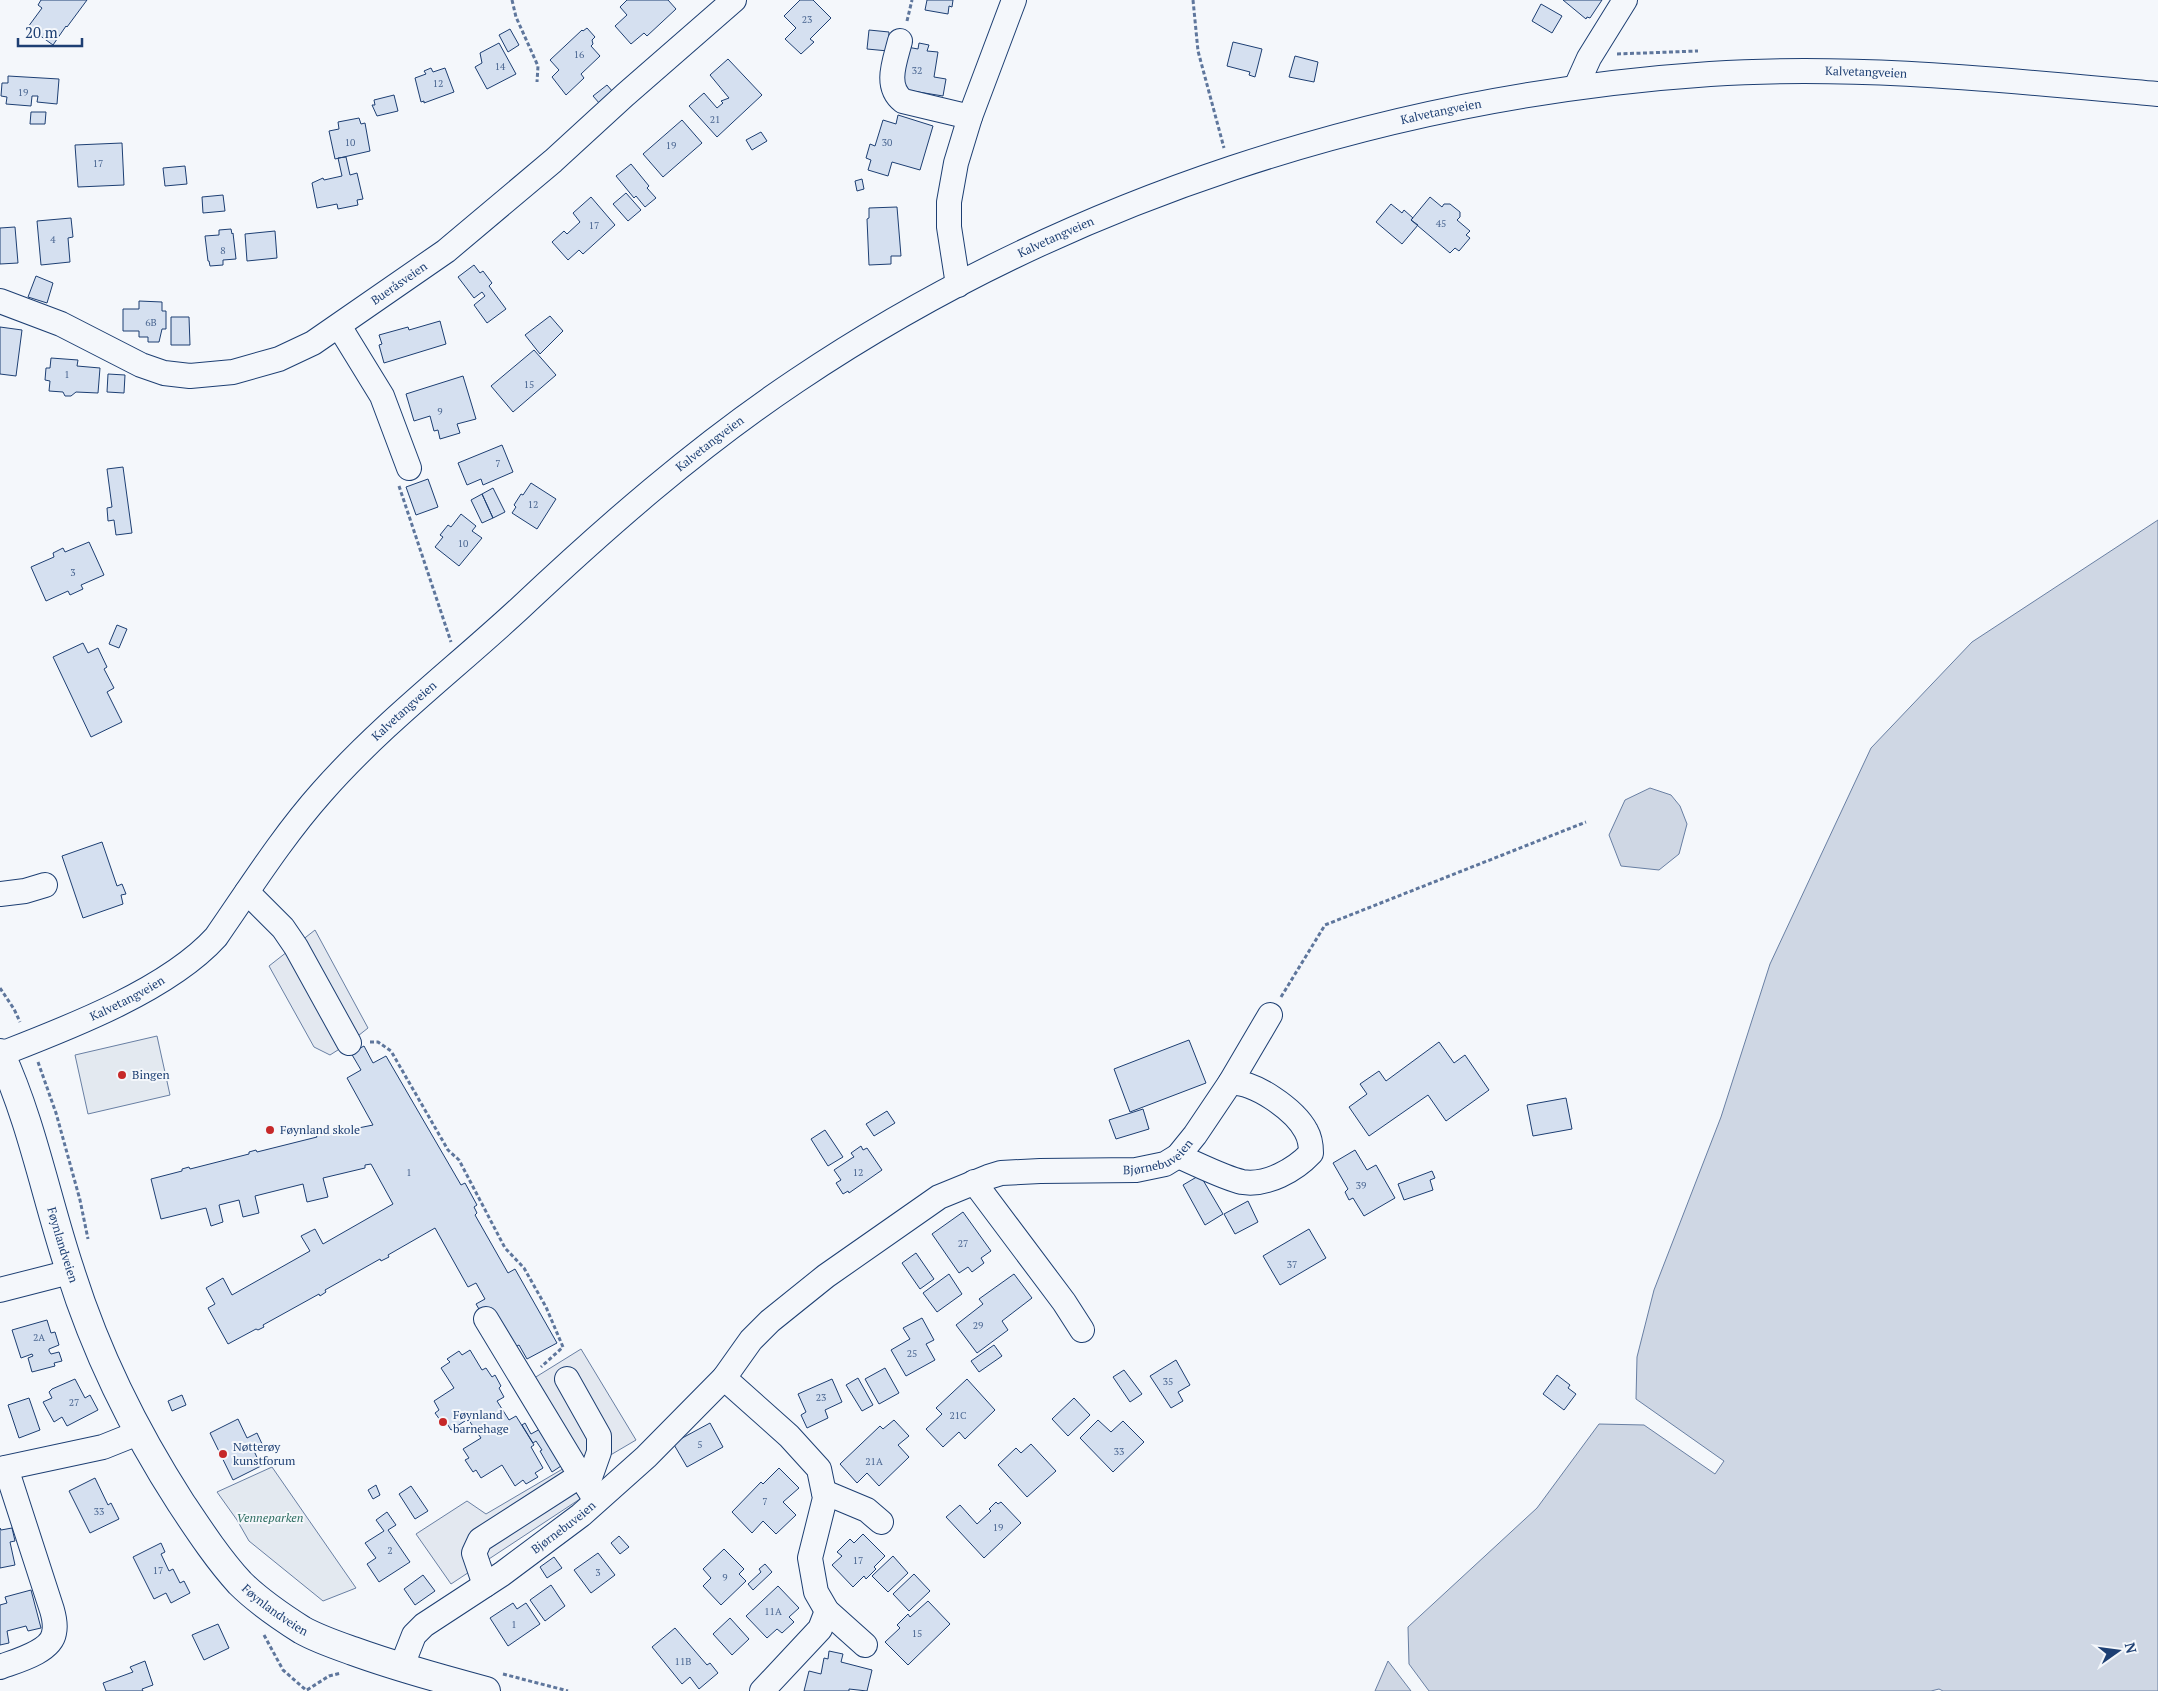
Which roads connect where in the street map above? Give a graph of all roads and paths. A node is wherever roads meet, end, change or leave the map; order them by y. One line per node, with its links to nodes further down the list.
1 (512, 0): 7 (path)
2 (734, 0): 14 (street, Bueråsveien)
3 (1014, 0): 10 (street)
4 (1192, 0): 11 (path)
5 (1625, 0): 8 (street)
6 (900, 41): 10 (street)
7 (536, 82)
8 (1576, 87): 9 (street, Kalvetangveien); 11 (street, Kalvetangveien)
9 (2158, 94)
10 (970, 117): 12 (street)
11 (1229, 170): 12 (street, Kalvetangveien)
12 (958, 285): 16 (street, Kalvetangveien)
13 (0, 301): 14 (street, Bueråsveien)
14 (339, 326): 15 (street)
15 (408, 465): 16 (path)
16 (458, 662): 19 (street, Kalvetangveien)
17 (1586, 822): 22 (path)
18 (45, 885): 20 (street)
19 (247, 892): 23 (street, Kalvetangveien); 24 (street)
20 (0, 894)
21 (0, 988): 23 (path)
22 (1270, 1015): 26 (street, Bjørnebuveien)
23 (29, 1043): 25 (street, Kalvetangveien); 29 (path)
24 (349, 1043): 36 (path)
25 (0, 1054): 30 (main road, Føynlandveien)
26 (1230, 1082): 27 (street, Bjørnebuveien); 27 (street)
27 (1178, 1156): 28 (street, Bjørnebuveien)
28 (974, 1182): 33 (street); 34 (street, Bjørnebuveien)
29 (88, 1240)
30 (70, 1272): 31 (street); 37 (main road, Føynlandveien)
31 (0, 1290)
32 (486, 1319): 36 (street)
33 (1082, 1330)
34 (724, 1378): 39 (street, Bjørnebuveien); 40 (street)
35 (567, 1379): 39 (street)
36 (525, 1382): 39 (street)
37 (138, 1433): 38 (street); 46 (main road, Føynlandveien)
38 (3, 1468): 45 (street)
39 (588, 1487): 42 (street, Bjørnebuveien); 42 (street)
40 (824, 1492): 41 (street); 43 (street)
41 (882, 1522)
42 (485, 1585): 46 (street, Bjørnebuveien)
43 (827, 1611): 44 (street); 49 (street)
44 (865, 1645)
45 (0, 1667)
46 (401, 1668): 47 (main road, Føynlandveien)
47 (490, 1681): 48 (path)
48 (568, 1691)
49 (762, 1691)

